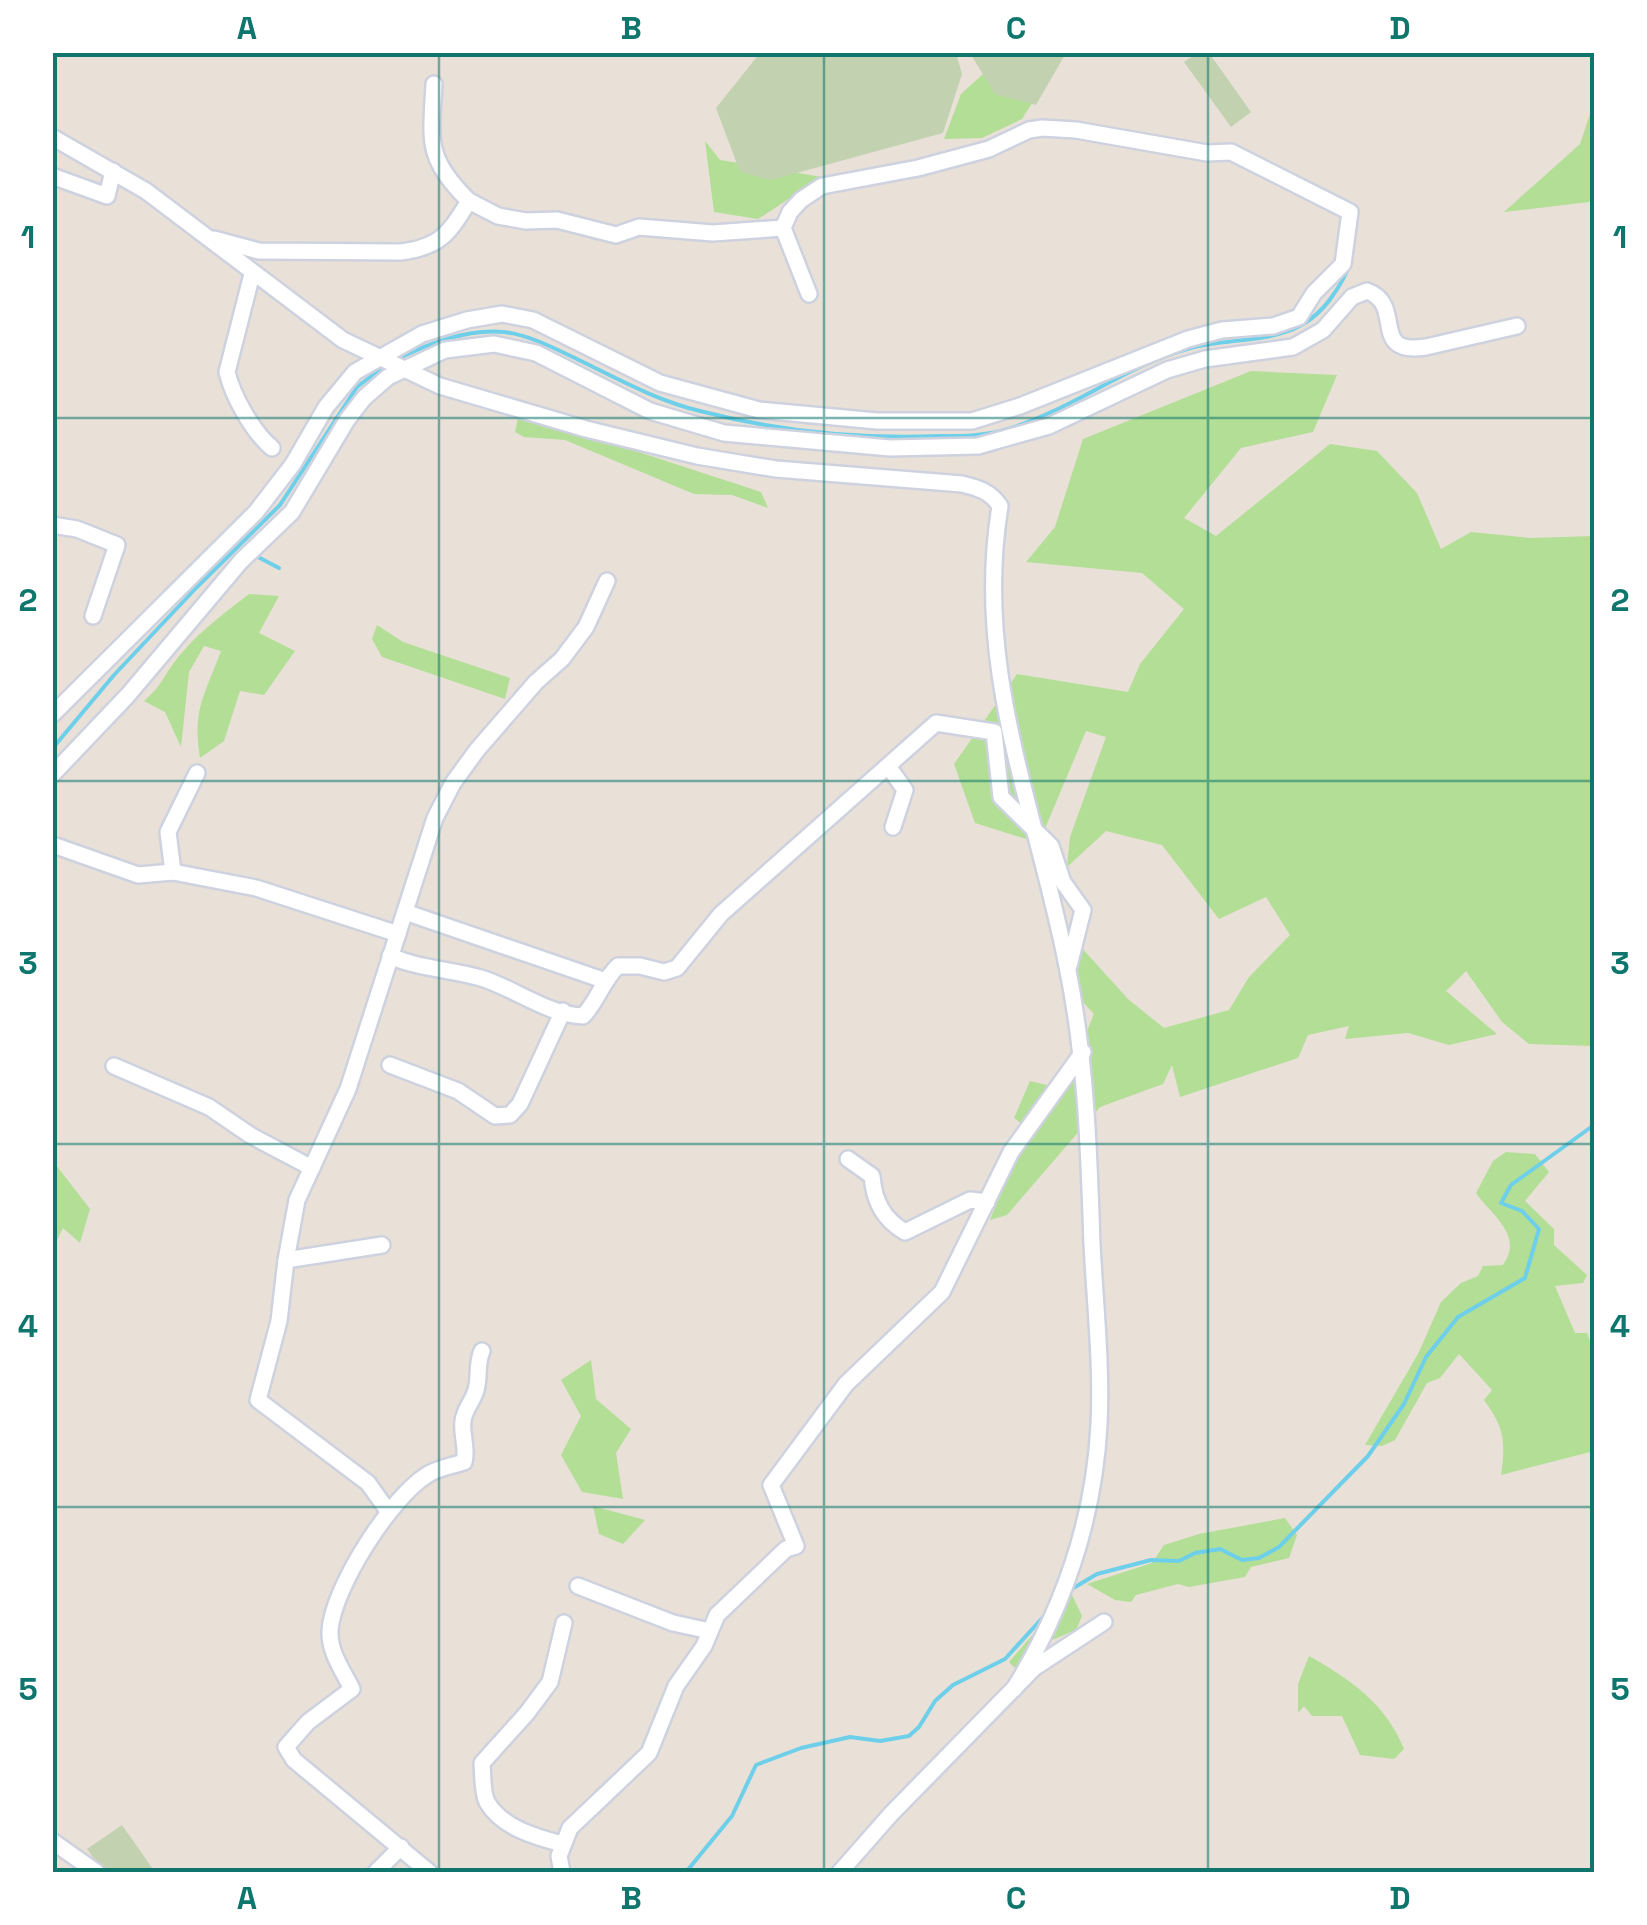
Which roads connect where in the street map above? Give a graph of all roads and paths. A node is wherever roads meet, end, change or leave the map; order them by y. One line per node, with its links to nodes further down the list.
1 (434, 84): 5 (street)
2 (52, 137): 3 (street)
3 (114, 172): 4 (street); 7 (street)
4 (52, 176)
5 (469, 201): 6 (street); 7 (street)
6 (783, 228): 9 (street); 10 (street)
7 (201, 234): 8 (street)
8 (252, 274): 12 (street); 41 (street)
9 (809, 294)
10 (1331, 300): 11 (street); 16 (street); 19 (street)
11 (1517, 326)
12 (272, 448)
13 (52, 525): 15 (street)
14 (606, 581): 23 (street)
15 (93, 616)
16 (52, 715)
17 (888, 766): 20 (street); 26 (street); 32 (street)
18 (197, 773): 22 (street)
19 (52, 775)
20 (893, 827)
21 (52, 848): 22 (street)
22 (173, 872): 24 (street)
23 (405, 912): 24 (street); 26 (street)
24 (398, 934): 25 (street)
25 (390, 956): 27 (street); 31 (street)
26 (602, 980): 27 (street)
27 (562, 1011): 28 (street)
28 (390, 1065)
29 (114, 1066): 31 (street)
30 (848, 1159): 32 (street)
31 (312, 1168): 34 (street)
32 (987, 1202): 40 (street)
33 (382, 1245): 34 (street)
34 (286, 1260): 36 (street)
35 (482, 1350): 36 (street)
36 (388, 1511): 44 (street)
37 (578, 1586): 40 (street)
38 (1104, 1622): 41 (street)
39 (564, 1623): 43 (street)
40 (710, 1631): 43 (street)
41 (1014, 1689): 49 (street)
42 (52, 1841): 45 (street)
43 (562, 1844): 48 (street)
44 (401, 1847): 46 (street); 47 (street)
45 (96, 1872)
46 (376, 1872)
47 (429, 1872)
48 (562, 1872)
49 (840, 1872)

